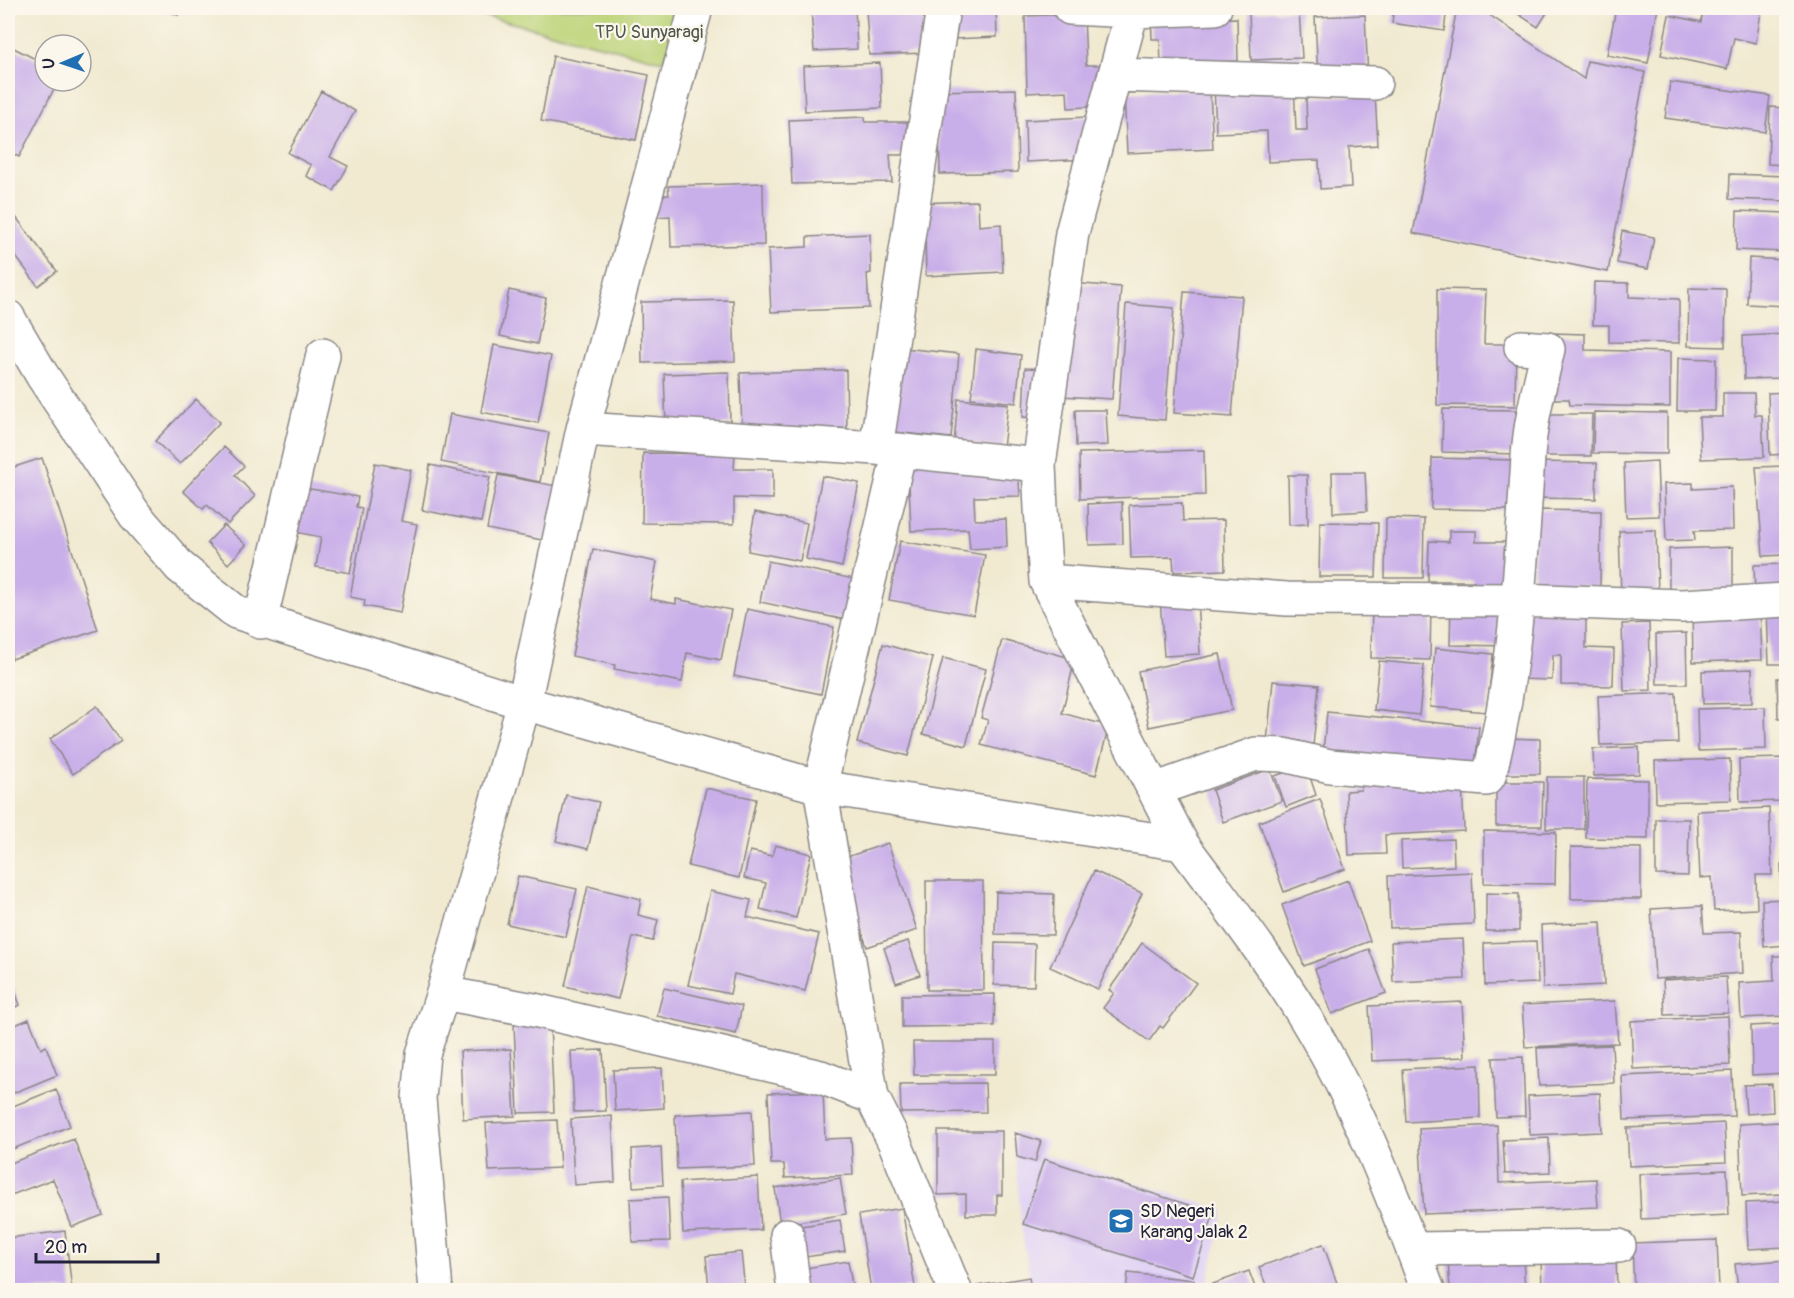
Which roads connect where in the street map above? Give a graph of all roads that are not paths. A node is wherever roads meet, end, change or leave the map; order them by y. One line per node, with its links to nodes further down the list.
1 (696, 8): 12 (street)
2 (943, 8): 13 (street)
3 (1070, 8): 6 (street)
4 (1195, 8): 5 (street); 6 (street)
5 (1215, 8)
6 (1132, 11): 7 (street)
7 (1116, 75): 8 (street); 14 (street)
8 (1375, 83)
9 (9, 322): 18 (street)
10 (1521, 347): 16 (street)
11 (323, 355): 18 (street)
12 (583, 429): 13 (street); 19 (street)
13 (888, 449): 14 (street); 20 (street)
14 (1039, 465): 15 (street)
15 (1046, 581): 16 (street); 21 (street)
16 (1518, 600): 17 (street); 21 (street)
17 (1786, 600)
18 (260, 622): 19 (street)
19 (524, 703): 20 (street); 23 (street)
20 (820, 787): 22 (street); 24 (street)
21 (1154, 790): 22 (street)
22 (1182, 844): 27 (street)
23 (443, 993): 24 (street); 28 (street)
24 (872, 1096): 30 (street)
25 (787, 1235): 29 (street)
26 (1619, 1246): 27 (street)
27 (1413, 1249): 31 (street)
28 (436, 1290)
29 (794, 1290)
30 (955, 1290)
31 (1428, 1290)

